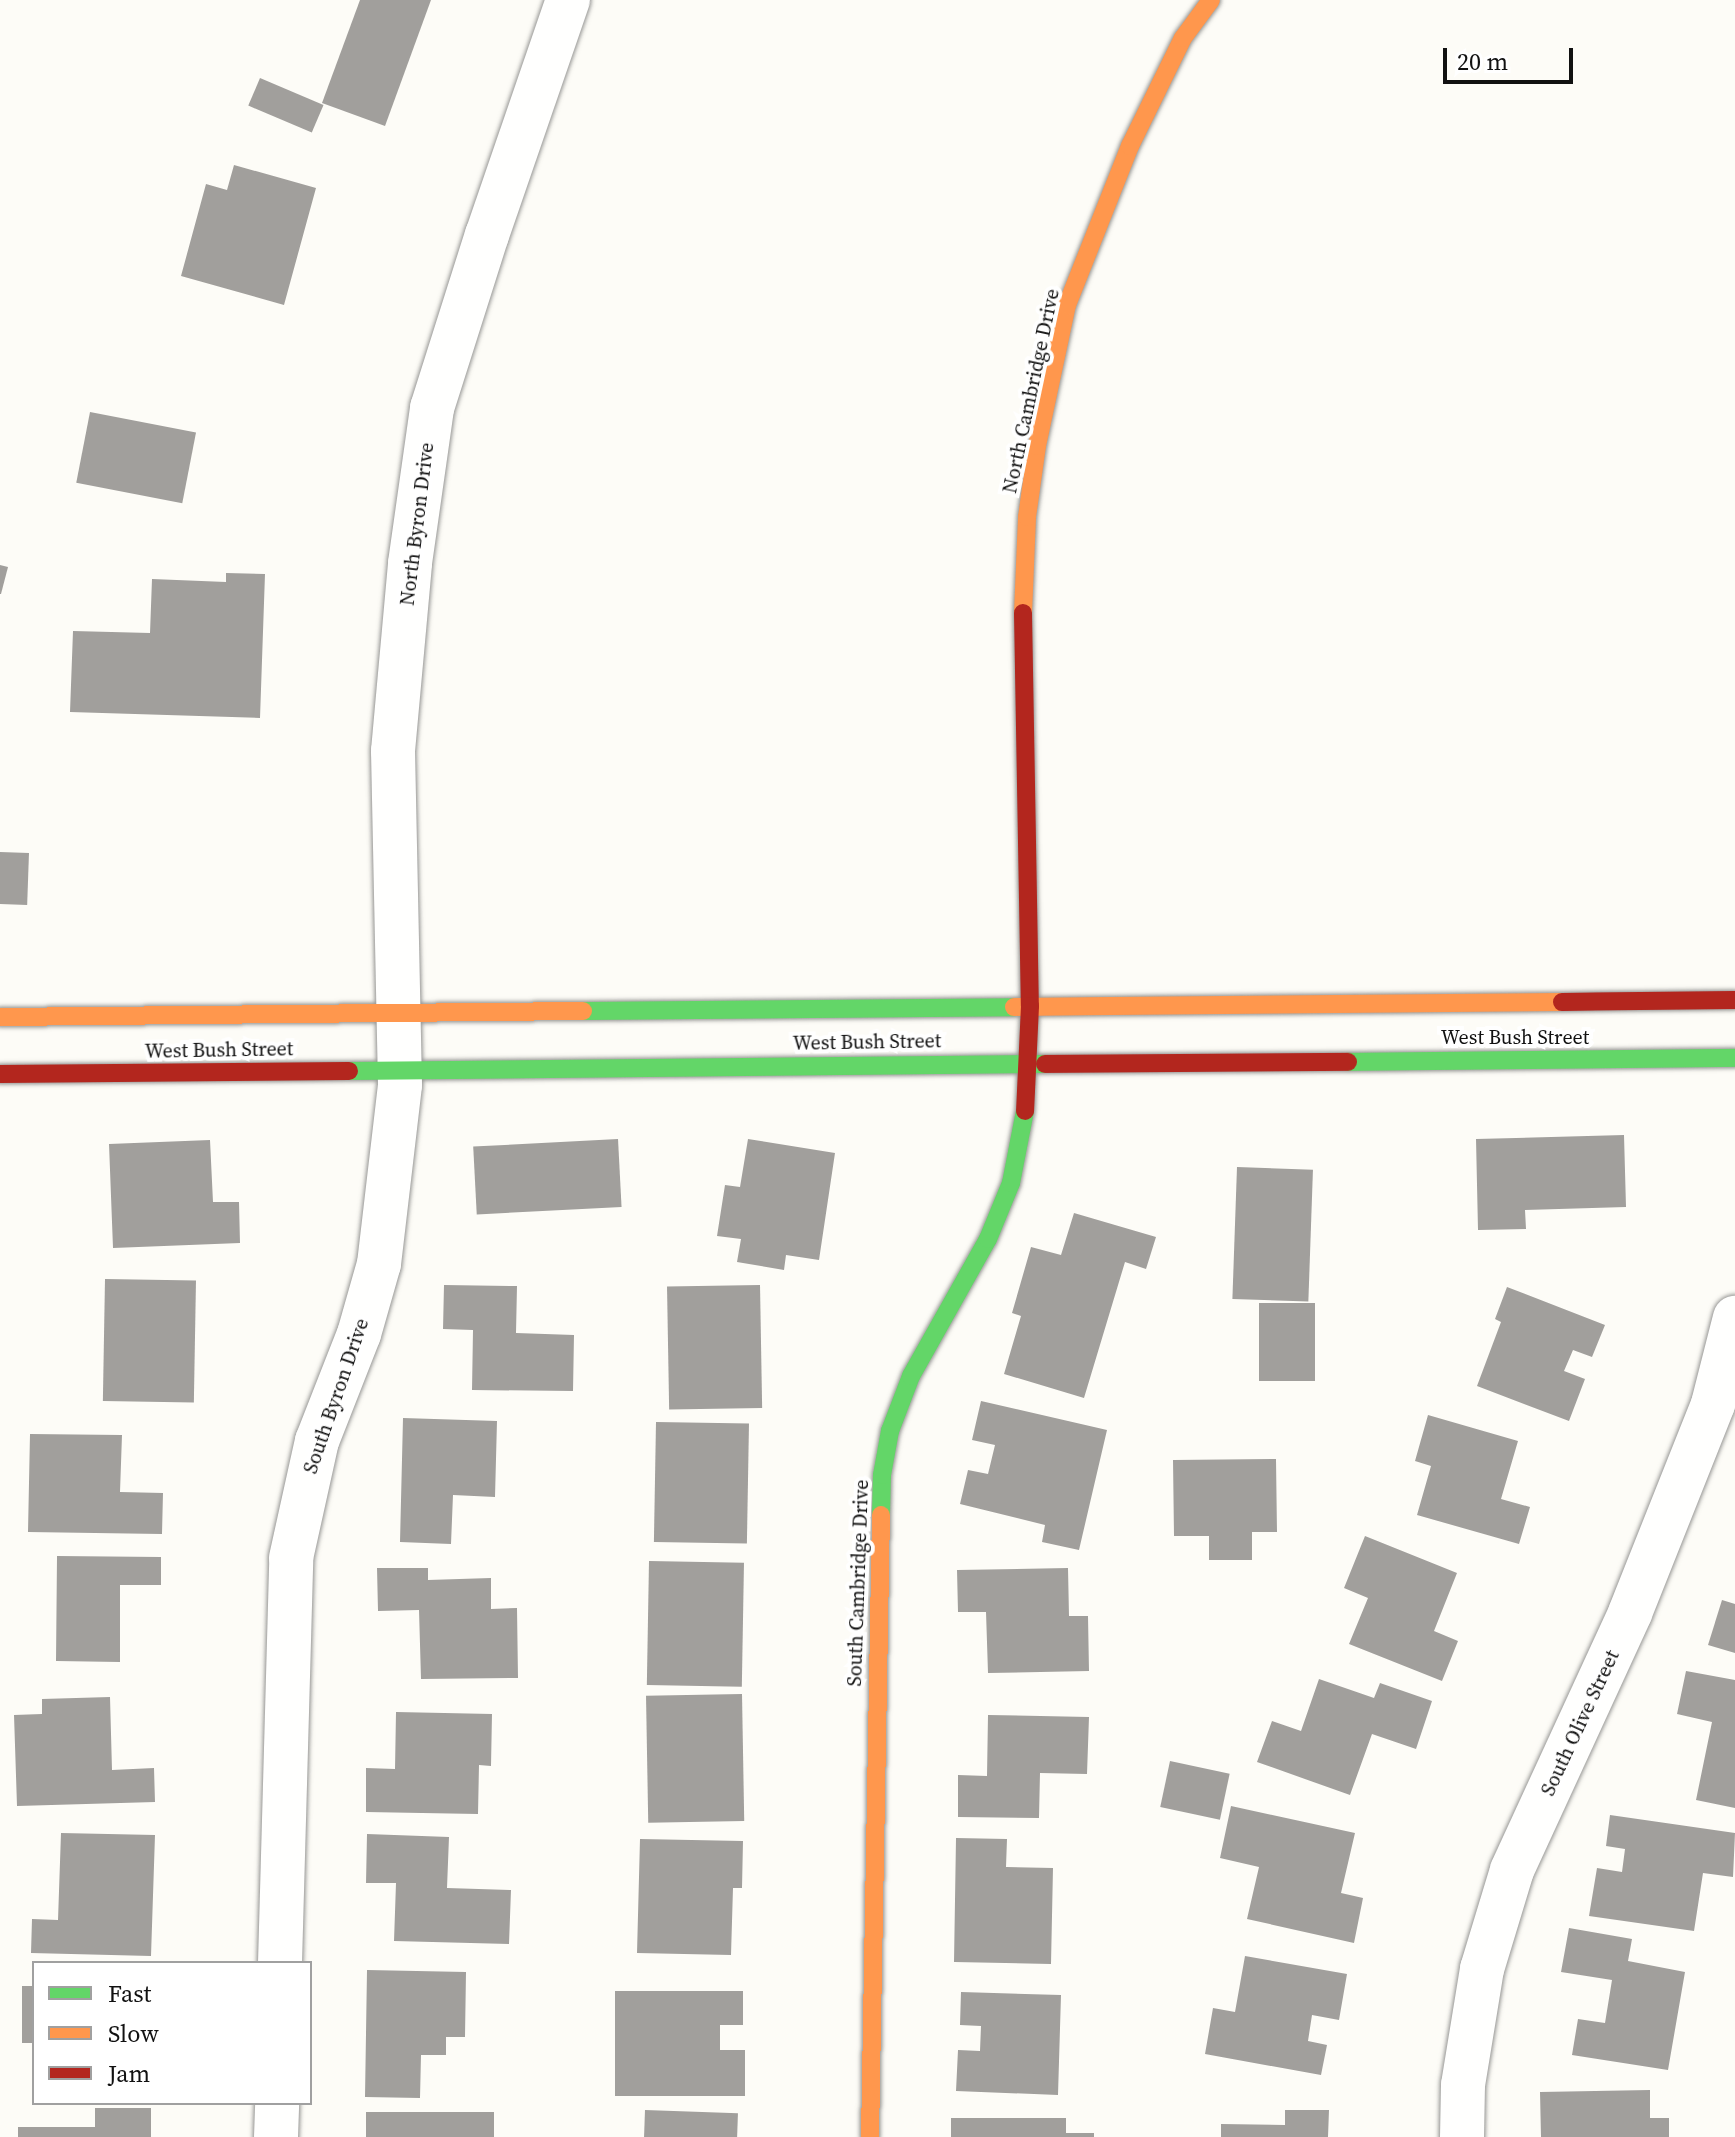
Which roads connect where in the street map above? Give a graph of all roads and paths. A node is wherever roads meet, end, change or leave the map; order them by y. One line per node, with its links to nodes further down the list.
1 (568, 0): 5 (street, North Byron Drive)
2 (1211, 0): 4 (main road, North Cambridge Drive)
3 (1735, 1000): 4 (main road, West Bush Street)
4 (1030, 1006): 5 (main road, West Bush Street); 8 (main road, North Cambridge Drive)
5 (399, 1014): 6 (main road, West Bush Street); 9 (street, North Byron Drive)
6 (0, 1017)
7 (1735, 1058): 8 (main road, West Bush Street)
8 (1028, 1062): 9 (main road, West Bush Street); 15 (main road, South Cambridge Drive)
9 (402, 1070): 10 (main road, West Bush Street); 12 (street, South Byron Drive)
10 (0, 1074)
11 (1735, 1318): 16 (street, South Olive Street)
12 (280, 1961)
13 (277, 2105): 14 (street)
14 (276, 2137)
15 (870, 2137)
16 (1462, 2137)

